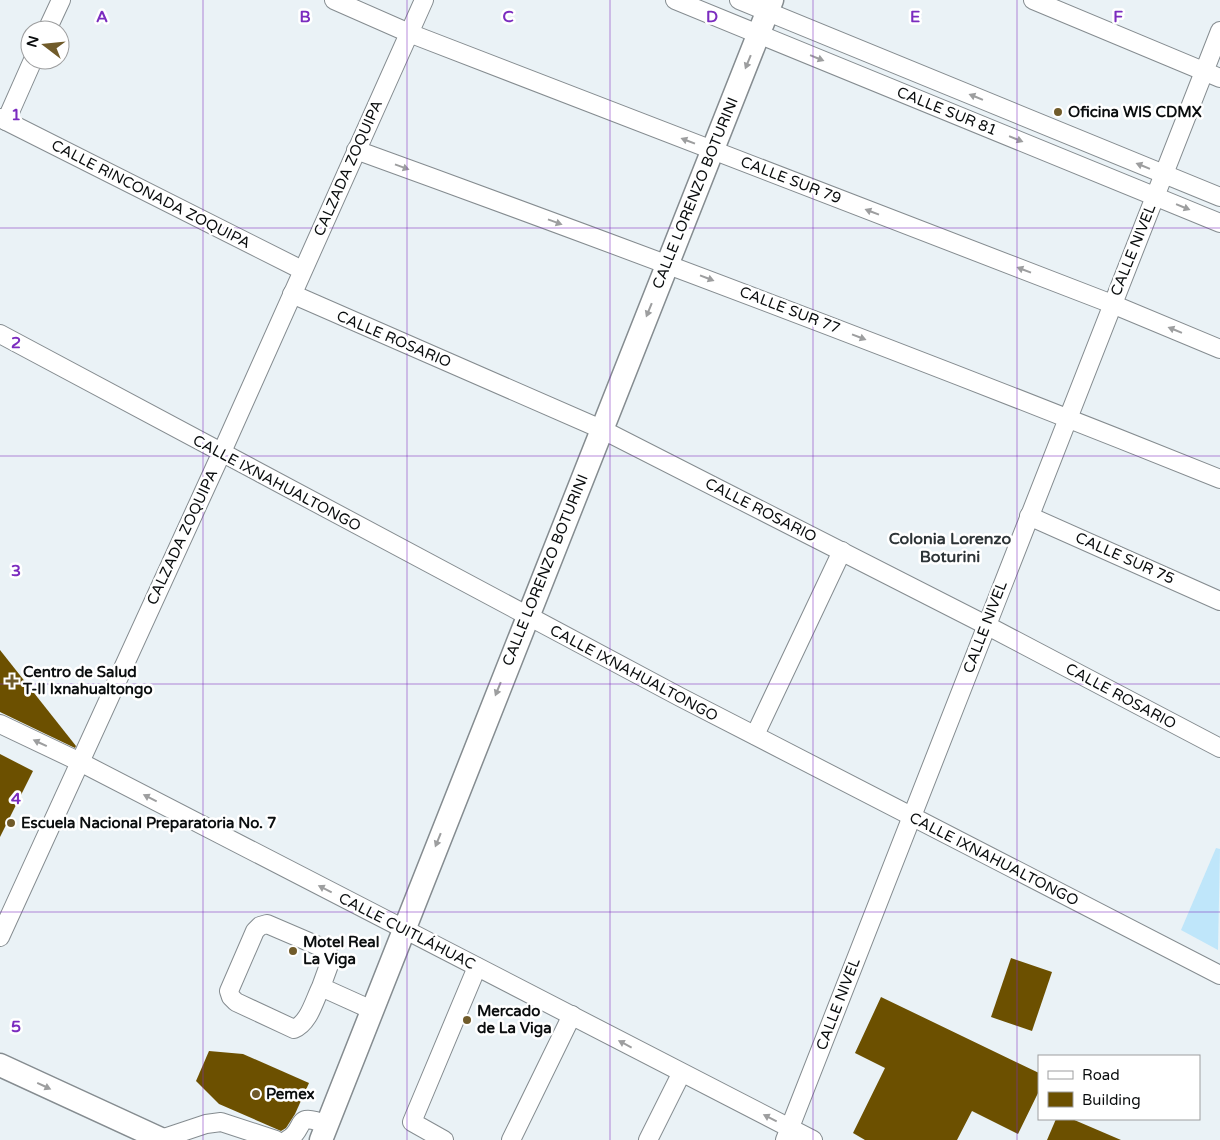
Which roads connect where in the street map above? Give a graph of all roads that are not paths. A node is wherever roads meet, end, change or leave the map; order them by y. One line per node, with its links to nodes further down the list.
1 (60, 0): 8 (street)
2 (334, 0): 10 (street, CALLE SUR 79)
3 (424, 0): 10 (street, CALZADA ZOQUIPA)
4 (675, 0): 11 (street, CALLE SUR 81)
5 (739, 0): 7 (street, CALLE SUR 81)
6 (1033, 0): 13 (street)
7 (770, 6): 11 (main road, CALLE LORENZO BOTURINI); 17 (street, CALLE SUR 81, one-way to 7)
8 (51, 20)
9 (1220, 31): 13 (street, CALLE NIVEL)
10 (409, 33): 15 (street, CALZADA ZOQUIPA); 16 (street, CALLE SUR 79, one-way to 10)
11 (759, 34): 16 (main road, CALLE LORENZO BOTURINI, one-way to 16); 18 (street, CALLE SUR 81, one-way to 18)
12 (28, 70): 14 (street)
13 (1212, 74): 17 (street, CALLE NIVEL)
14 (3, 120): 22 (street, CALLE RINCONADA ZOQUIPA)
15 (356, 150): 21 (street, CALLE SUR 77, one-way to 21); 22 (street, CALZADA ZOQUIPA)
16 (712, 150): 21 (main road, CALLE LORENZO BOTURINI); 24 (street, CALLE SUR 79, one-way to 16)
17 (1163, 174): 18 (street, CALLE NIVEL); 19 (street, CALLE SUR 81)
18 (1155, 196): 20 (street, CALLE SUR 81, one-way to 20); 24 (street, CALLE NIVEL)
19 (1220, 197)
20 (1220, 223)
21 (667, 263): 27 (street, CALLE SUR 77, one-way to 27); 28 (main road, CALLE LORENZO BOTURINI, one-way to 28)
22 (302, 270): 23 (street, CALZADA ZOQUIPA)
23 (292, 294): 28 (street, CALLE ROSARIO); 29 (street, CALZADA ZOQUIPA)
24 (1112, 304): 26 (street, CALLE SUR 79, one-way to 24); 27 (street, CALLE NIVEL)
25 (0, 334): 29 (street, CALLE IXNAHUALTONGO)
26 (1220, 349)
27 (1068, 417): 30 (street, CALLE SUR 77); 31 (street, CALLE NIVEL)
28 (601, 429): 32 (street, CALLE ROSARIO); 34 (main road, CALLE LORENZO BOTURINI)
29 (221, 454): 34 (street, CALLE IXNAHUALTONGO); 39 (street, CALZADA ZOQUIPA)
30 (1220, 479)
31 (1029, 516): 33 (street, CALLE SUR 75); 35 (street, CALLE NIVEL)
32 (842, 550): 35 (street, CALLE ROSARIO); 37 (street)
33 (1220, 601)
34 (526, 616): 37 (street, CALLE IXNAHUALTONGO); 41 (main road, CALLE LORENZO BOTURINI, one-way to 41)
35 (986, 625): 38 (street, CALLE ROSARIO); 40 (street, CALLE NIVEL)
36 (0, 724): 39 (street, CALLE CUITLÁHUAC, one-way to 36)
37 (755, 736): 40 (street, CALLE IXNAHUALTONGO)
38 (1220, 748)
39 (80, 762): 41 (street, CALLE CUITLÁHUAC, one-way to 39); 42 (street, CALZADA ZOQUIPA)
40 (912, 816): 44 (street, CALLE IXNAHUALTONGO); 51 (street, CALLE NIVEL)
41 (403, 929): 43 (street, CALLE CUITLÁHUAC); 46 (main road, CALLE LORENZO BOTURINI)
42 (0, 937)
43 (477, 967): 47 (street, CALLE CUITLÁHUAC); 55 (street)
44 (1220, 976)
45 (320, 987): 45 (street); 46 (street)
46 (372, 1010): 50 (main road, CALLE LORENZO BOTURINI)
47 (572, 1016): 49 (street, CALLE CUITLÁHUAC, one-way to 47); 56 (street)
48 (0, 1065): 52 (main road, one-way to 52)
49 (681, 1074): 51 (street, CALLE CUITLÁHUAC, one-way to 49); 57 (street)
50 (324, 1132): 54 (street)
51 (787, 1134): 58 (street, CALLE CUITLÁHUAC)
52 (162, 1139): 53 (street)
53 (276, 1140)
54 (287, 1140)
55 (444, 1140)
56 (511, 1140)
57 (648, 1140)
58 (813, 1140)

